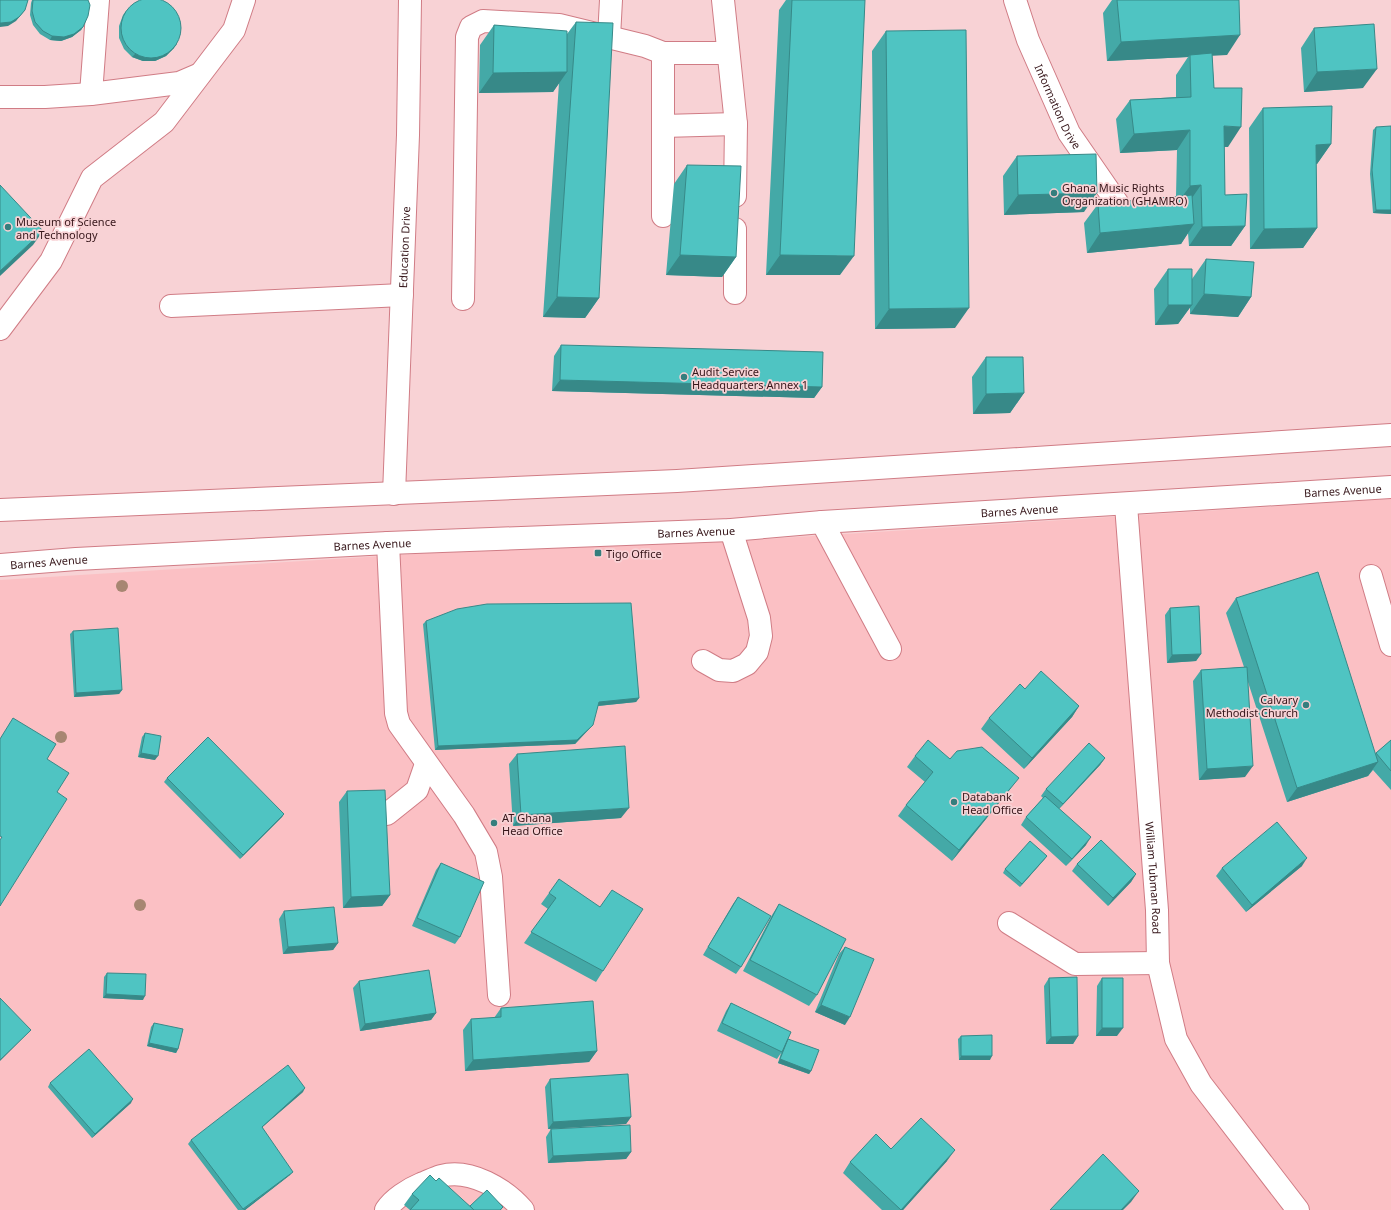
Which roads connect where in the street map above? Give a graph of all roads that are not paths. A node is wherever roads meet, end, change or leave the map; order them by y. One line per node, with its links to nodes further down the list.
1 (98, 0): 11 (main road)
2 (244, 0): 10 (main road)
3 (410, 0): 18 (main road, Education Drive)
4 (611, 0): 7 (main road)
5 (723, 0): 9 (main road)
6 (1015, 0): 15 (main road, Information Drive)
7 (610, 37): 8 (main road); 19 (main road)
8 (663, 53): 9 (main road); 14 (main road)
9 (728, 53): 13 (main road)
10 (200, 74): 11 (main road); 21 (main road)
11 (91, 94): 12 (main road)
12 (0, 97)
13 (736, 124): 14 (main road); 17 (main road)
14 (663, 126): 16 (main road)
15 (1118, 204)
16 (663, 216)
17 (735, 293)
18 (402, 295): 20 (main road); 24 (main road, Education Drive)
19 (463, 299)
20 (171, 306)
21 (0, 329)
22 (1391, 435): 24 (main road)
23 (1391, 487): 25 (main road, Barnes Avenue)
24 (394, 494): 26 (main road)
25 (1126, 504): 27 (main road, Barnes Avenue); 38 (main road, William Tubman Road)
26 (0, 510)
27 (822, 522): 28 (main road, Barnes Avenue); 33 (main road)
28 (731, 530): 29 (main road, Barnes Avenue); 34 (main road)
29 (388, 543): 30 (main road, Barnes Avenue); 35 (main road)
30 (0, 565)
31 (1371, 576): 32 (main road)
32 (1391, 645)
33 (890, 649)
34 (703, 661)
35 (426, 764): 36 (main road); 39 (main road)
36 (387, 814)
37 (1009, 923): 38 (main road)
38 (1158, 963): 42 (main road, William Tubman Road)
39 (499, 995)
40 (386, 1210): 41 (main road)
41 (523, 1210)
42 (1298, 1210)

